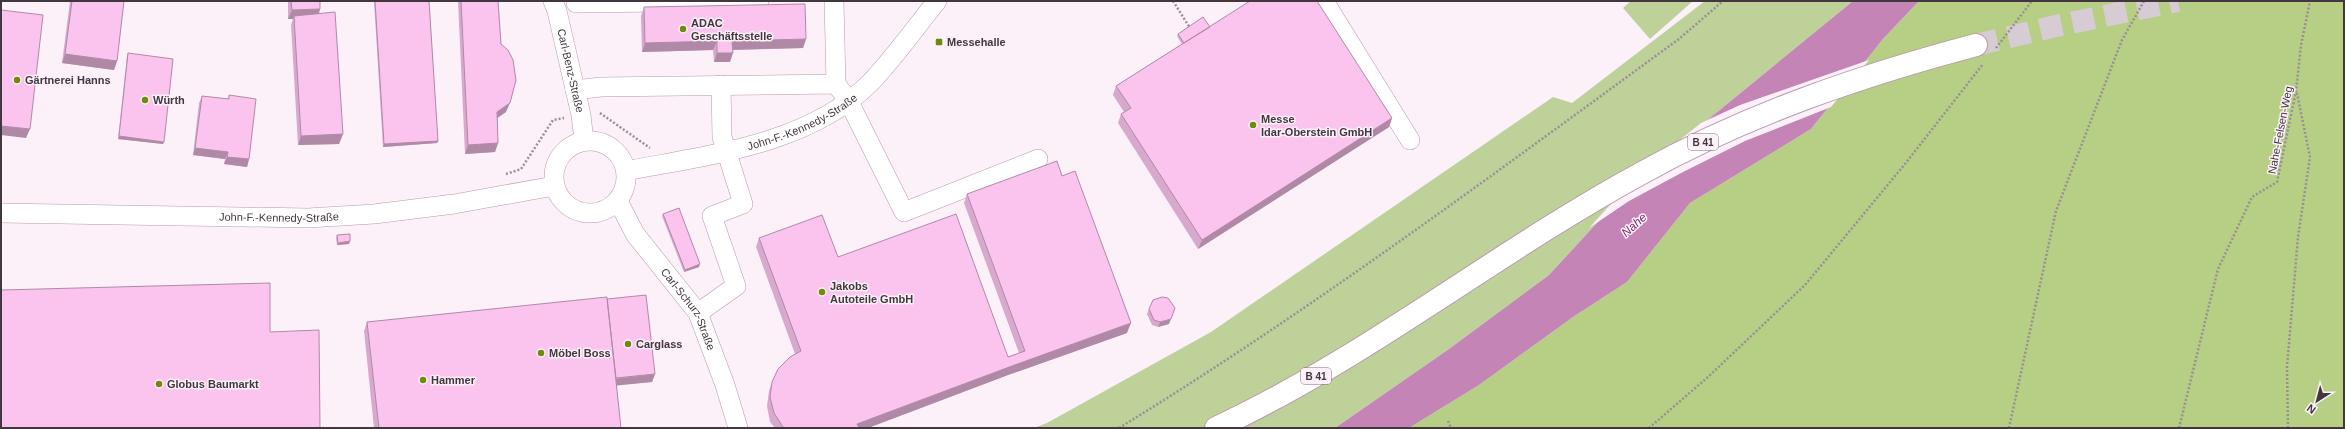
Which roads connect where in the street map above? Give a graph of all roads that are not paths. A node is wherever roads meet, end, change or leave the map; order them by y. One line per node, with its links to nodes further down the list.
1 (759, 1): 5 (street)
2 (834, 1): 8 (street)
3 (937, 1): 11 (street, John-F.-Kennedy-Straße)
4 (1324, 1): 12 (street)
5 (578, 2): 6 (street)
6 (555, 6): 10 (street, Carl-Benz-Straße)
7 (1986, 51): 22 (main road, B 41)
8 (836, 84): 9 (street); 11 (street)
9 (721, 85): 10 (street); 14 (street)
10 (575, 90): 13 (street, Carl-Benz-Straße)
11 (848, 100): 14 (street, John-F.-Kennedy-Straße); 15 (street)
12 (1410, 140)
13 (584, 141): 16 (street); 17 (street)
14 (725, 151): 16 (street, John-F.-Kennedy-Straße); 20 (street)
15 (1038, 159)
16 (626, 171): 18 (street)
17 (554, 186): 18 (street); 19 (street, John-F.-Kennedy-Straße)
18 (618, 201): 20 (street, Carl-Schurz-Straße)
19 (1, 213)
20 (698, 314): 21 (street, Carl-Schurz-Straße)
21 (738, 428)
22 (1216, 428)

